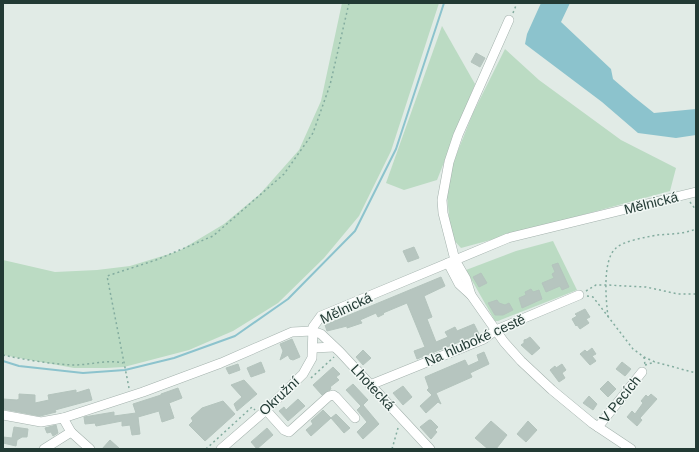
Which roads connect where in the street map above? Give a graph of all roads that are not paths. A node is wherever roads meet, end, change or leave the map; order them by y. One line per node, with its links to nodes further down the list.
1 (509, 20): 3 (street)
2 (691, 193): 3 (street, Mělnická)
3 (451, 261): 5 (street); 6 (street, Mělnická)
4 (579, 295): 5 (street, Na hluboké cestě)
5 (496, 330): 10 (street, Na hluboké cestě); 15 (street)
6 (312, 331): 7 (street, Lhotecká); 8 (street, Okružní); 13 (street, Mělnická)
7 (334, 347): 8 (street); 10 (street, Lhotecká)
8 (313, 348): 11 (street, Okružní)
9 (644, 369): 15 (street, V Pecích)
10 (370, 385): 20 (street, Lhotecká)
11 (266, 410): 14 (street); 19 (street, Okružní)
12 (3, 415): 13 (street, Mělnická)
13 (63, 418): 16 (street)
14 (355, 418)
15 (598, 427): 21 (street)
16 (71, 432): 17 (street); 18 (street)
17 (44, 449)
18 (90, 449)
19 (221, 449)
20 (430, 449)
21 (631, 449)

